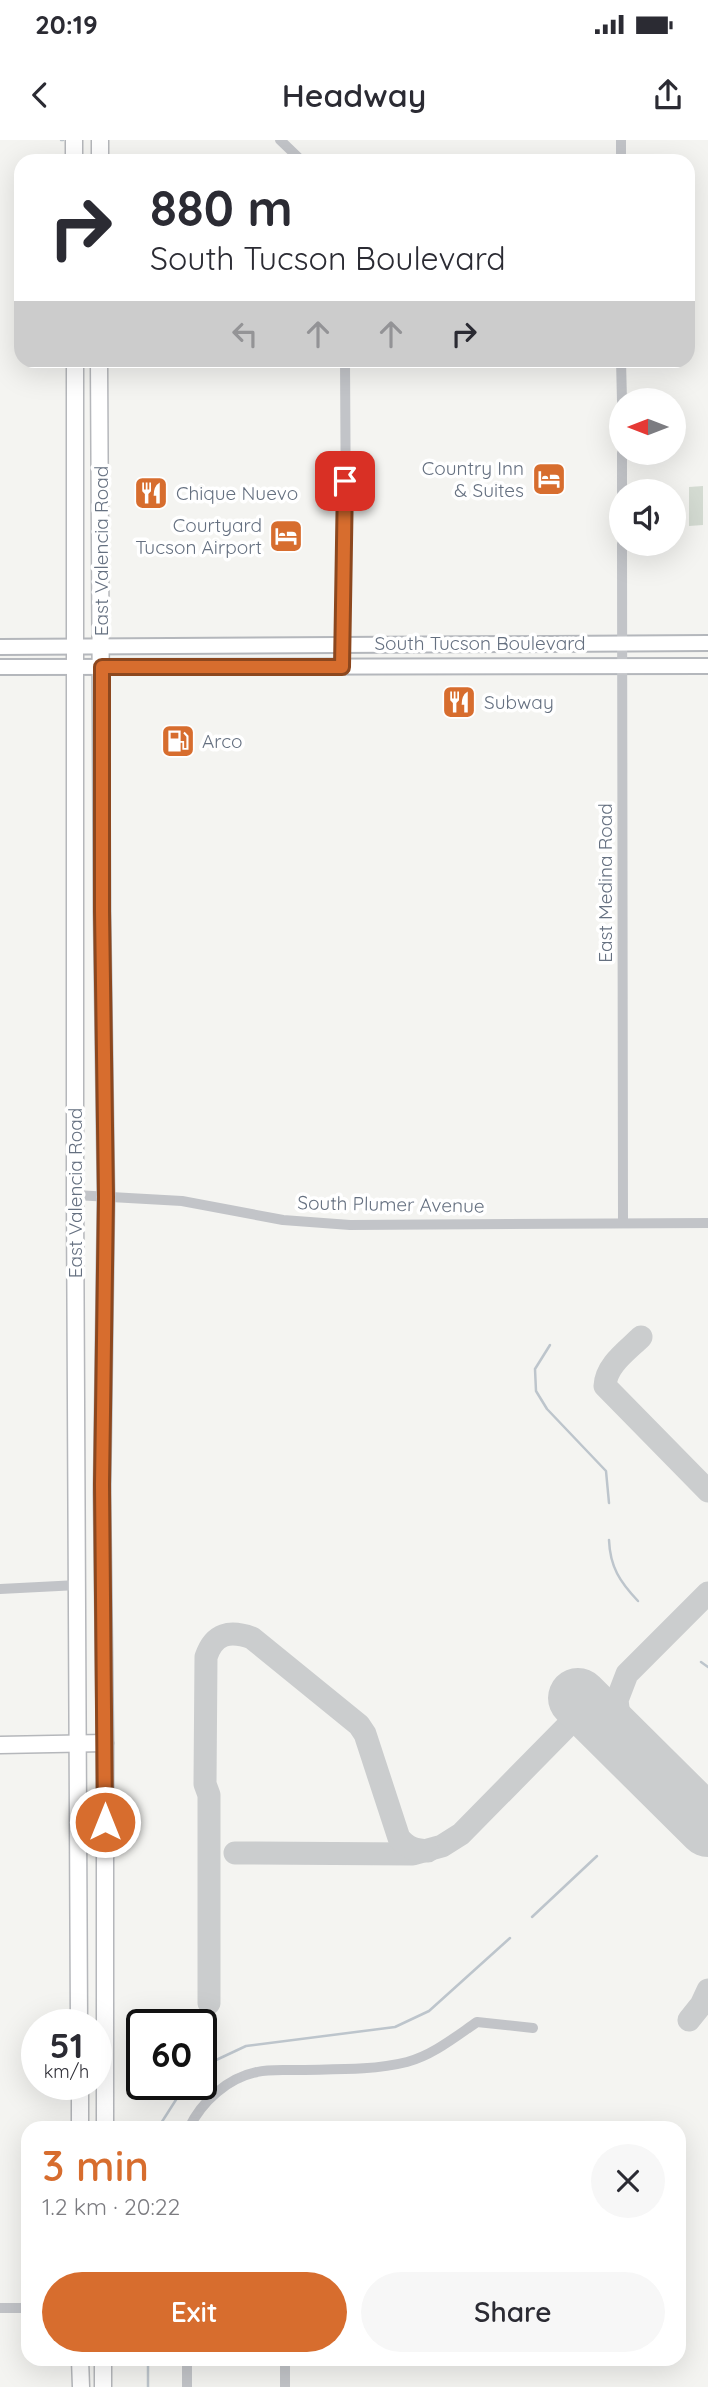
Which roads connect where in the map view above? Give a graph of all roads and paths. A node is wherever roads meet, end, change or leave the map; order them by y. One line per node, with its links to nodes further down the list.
1 (279, 140): 2 (street)
2 (294, 154)
3 (345, 368): 9 (street)
4 (621, 368): 7 (street)
5 (75, 369): 6 (main road); 12 (main road, East Valencia Road)
6 (99, 369): 13 (main road, East Valencia Road)
7 (622, 388)
8 (622, 556): 10 (street, East Medina Road)
9 (343, 643): 10 (main road, South Tucson Boulevard); 13 (main road, South Tucson Boulevard); 18 (street)
10 (622, 643): 11 (main road, South Tucson Boulevard); 19 (street, East Medina Road)
11 (708, 643)
12 (76, 646): 13 (main road, South Tucson Boulevard); 14 (main road, South Tucson Boulevard); 20 (main road, East Valencia Road)
13 (101, 646): 17 (main road, East Valencia Road)
14 (0, 647)
15 (708, 666): 19 (main road, South Tucson Boulevard)
16 (0, 667): 20 (main road, South Tucson Boulevard)
17 (102, 667): 18 (main road, South Tucson Boulevard); 20 (main road, South Tucson Boulevard); 22 (main road, East Valencia Road)
18 (342, 667): 19 (main road, South Tucson Boulevard)
19 (622, 667): 25 (street, East Medina Road)
20 (75, 668): 21 (main road, East Valencia Road)
21 (75, 911): 22 (main road); 23 (main road, East Valencia Road)
22 (102, 911): 24 (main road, East Valencia Road)
23 (75, 1195): 24 (street, South Plumer Avenue); 27 (main road, East Valencia Road)
24 (106, 1197): 25 (street, South Plumer Avenue); 29 (main road, East Valencia Road)
25 (624, 1222): 26 (street, South Plumer Avenue)
26 (708, 1223)
27 (78, 1585): 28 (street); 30 (main road, East Valencia Road)
28 (0, 1589)
29 (105, 1743): 30 (main road); 33 (main road, East Valencia Road)
30 (77, 1744): 31 (main road); 32 (main road, East Valencia Road)
31 (0, 1745)
32 (79, 2007): 33 (main road)
33 (105, 2007): 37 (main road, East Valencia Road)
34 (533, 2028): 38 (street)
35 (79, 2100): 36 (main road)
36 (80, 2121)
37 (105, 2121)
38 (194, 2121)
39 (0, 2308): 40 (street)
40 (21, 2308)
41 (80, 2366): 45 (main road)
42 (103, 2366): 46 (main road)
43 (187, 2366): 47 (street)
44 (285, 2366): 48 (street)
45 (81, 2387)
46 (103, 2387)
47 (187, 2387)
48 (285, 2387)

